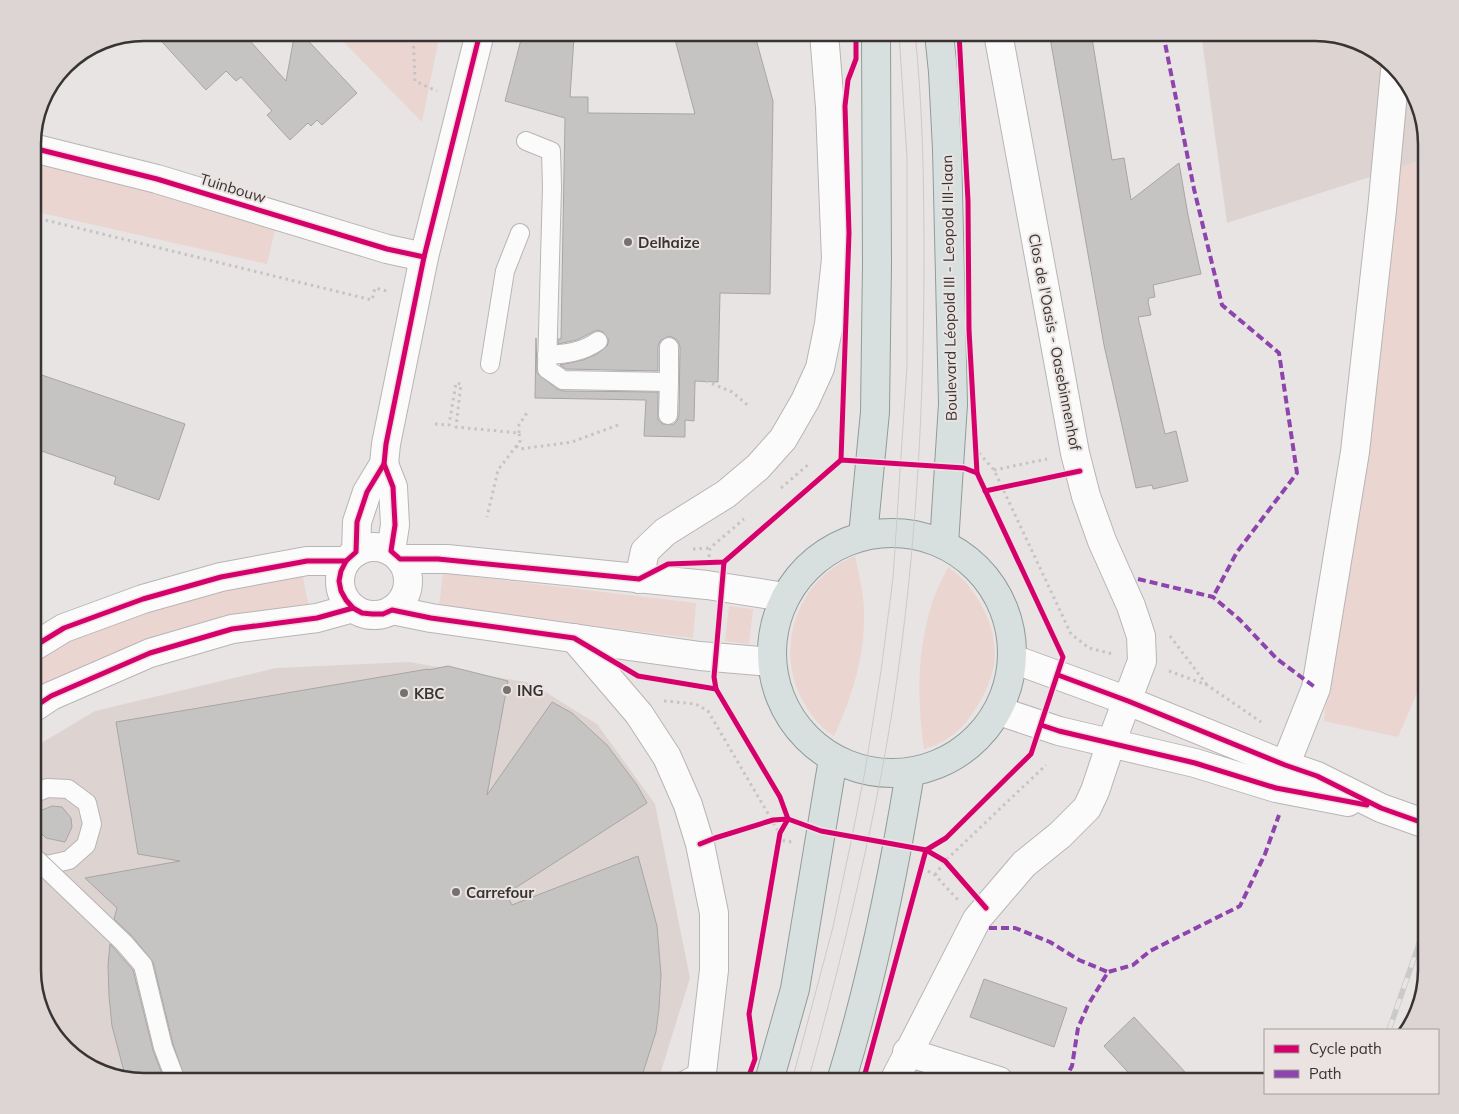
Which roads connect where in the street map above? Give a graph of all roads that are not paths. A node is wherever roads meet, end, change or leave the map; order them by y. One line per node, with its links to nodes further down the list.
1 (478, 41): 10 (street)
2 (825, 41): 22 (street)
3 (876, 41): 18 (main road)
4 (940, 41): 19 (main road, Boulevard Léopold III - Leopold III-laan)
5 (1000, 41): 30 (street, Clos de l'Oasis - Oasebinnenhof)
6 (1394, 80): 36 (street)
7 (526, 141): 13 (lane)
8 (41, 150): 10 (street, Tuinbouw)
9 (520, 233): 14 (lane)
10 (424, 257): 17 (street)
11 (598, 341): 13 (lane)
12 (669, 347): 15 (lane)
13 (547, 355): 15 (lane)
14 (490, 364)
15 (669, 382): 16 (lane)
16 (668, 415)
17 (384, 464): 20 (street); 21 (street)
18 (863, 536): 19 (main road); 23 (main road)
19 (944, 544): 28 (main road)
20 (395, 555): 21 (street); 22 (street); 25 (street)
21 (351, 557): 24 (street); 27 (street)
22 (639, 579): 23 (street)
23 (785, 597): 29 (main road)
24 (353, 608): 25 (street); 31 (street)
25 (392, 610): 26 (street)
26 (574, 638): 29 (street); 43 (street)
27 (41, 642)
28 (1013, 659): 30 (street); 32 (main road)
29 (771, 662): 34 (main road)
30 (1128, 701): 33 (street, Clos de l'Oasis - Oasebinnenhof); 36 (street)
31 (41, 703)
32 (999, 711): 33 (street); 35 (main road)
33 (1111, 743): 36 (street); 41 (street, Clos de l'Oasis - Oasebinnenhof)
34 (833, 759): 35 (main road); 44 (main road)
35 (910, 773): 45 (main road)
36 (1281, 776): 38 (street)
37 (41, 791): 39 (lane)
38 (1418, 821)
39 (41, 863)
40 (41, 865): 42 (lane, bridge)
41 (907, 1052): 46 (street, Clos de l'Oasis - Oasebinnenhof); 47 (street)
42 (173, 1073)
43 (697, 1073)
44 (772, 1073)
45 (844, 1073)
46 (898, 1073)
47 (971, 1073)

